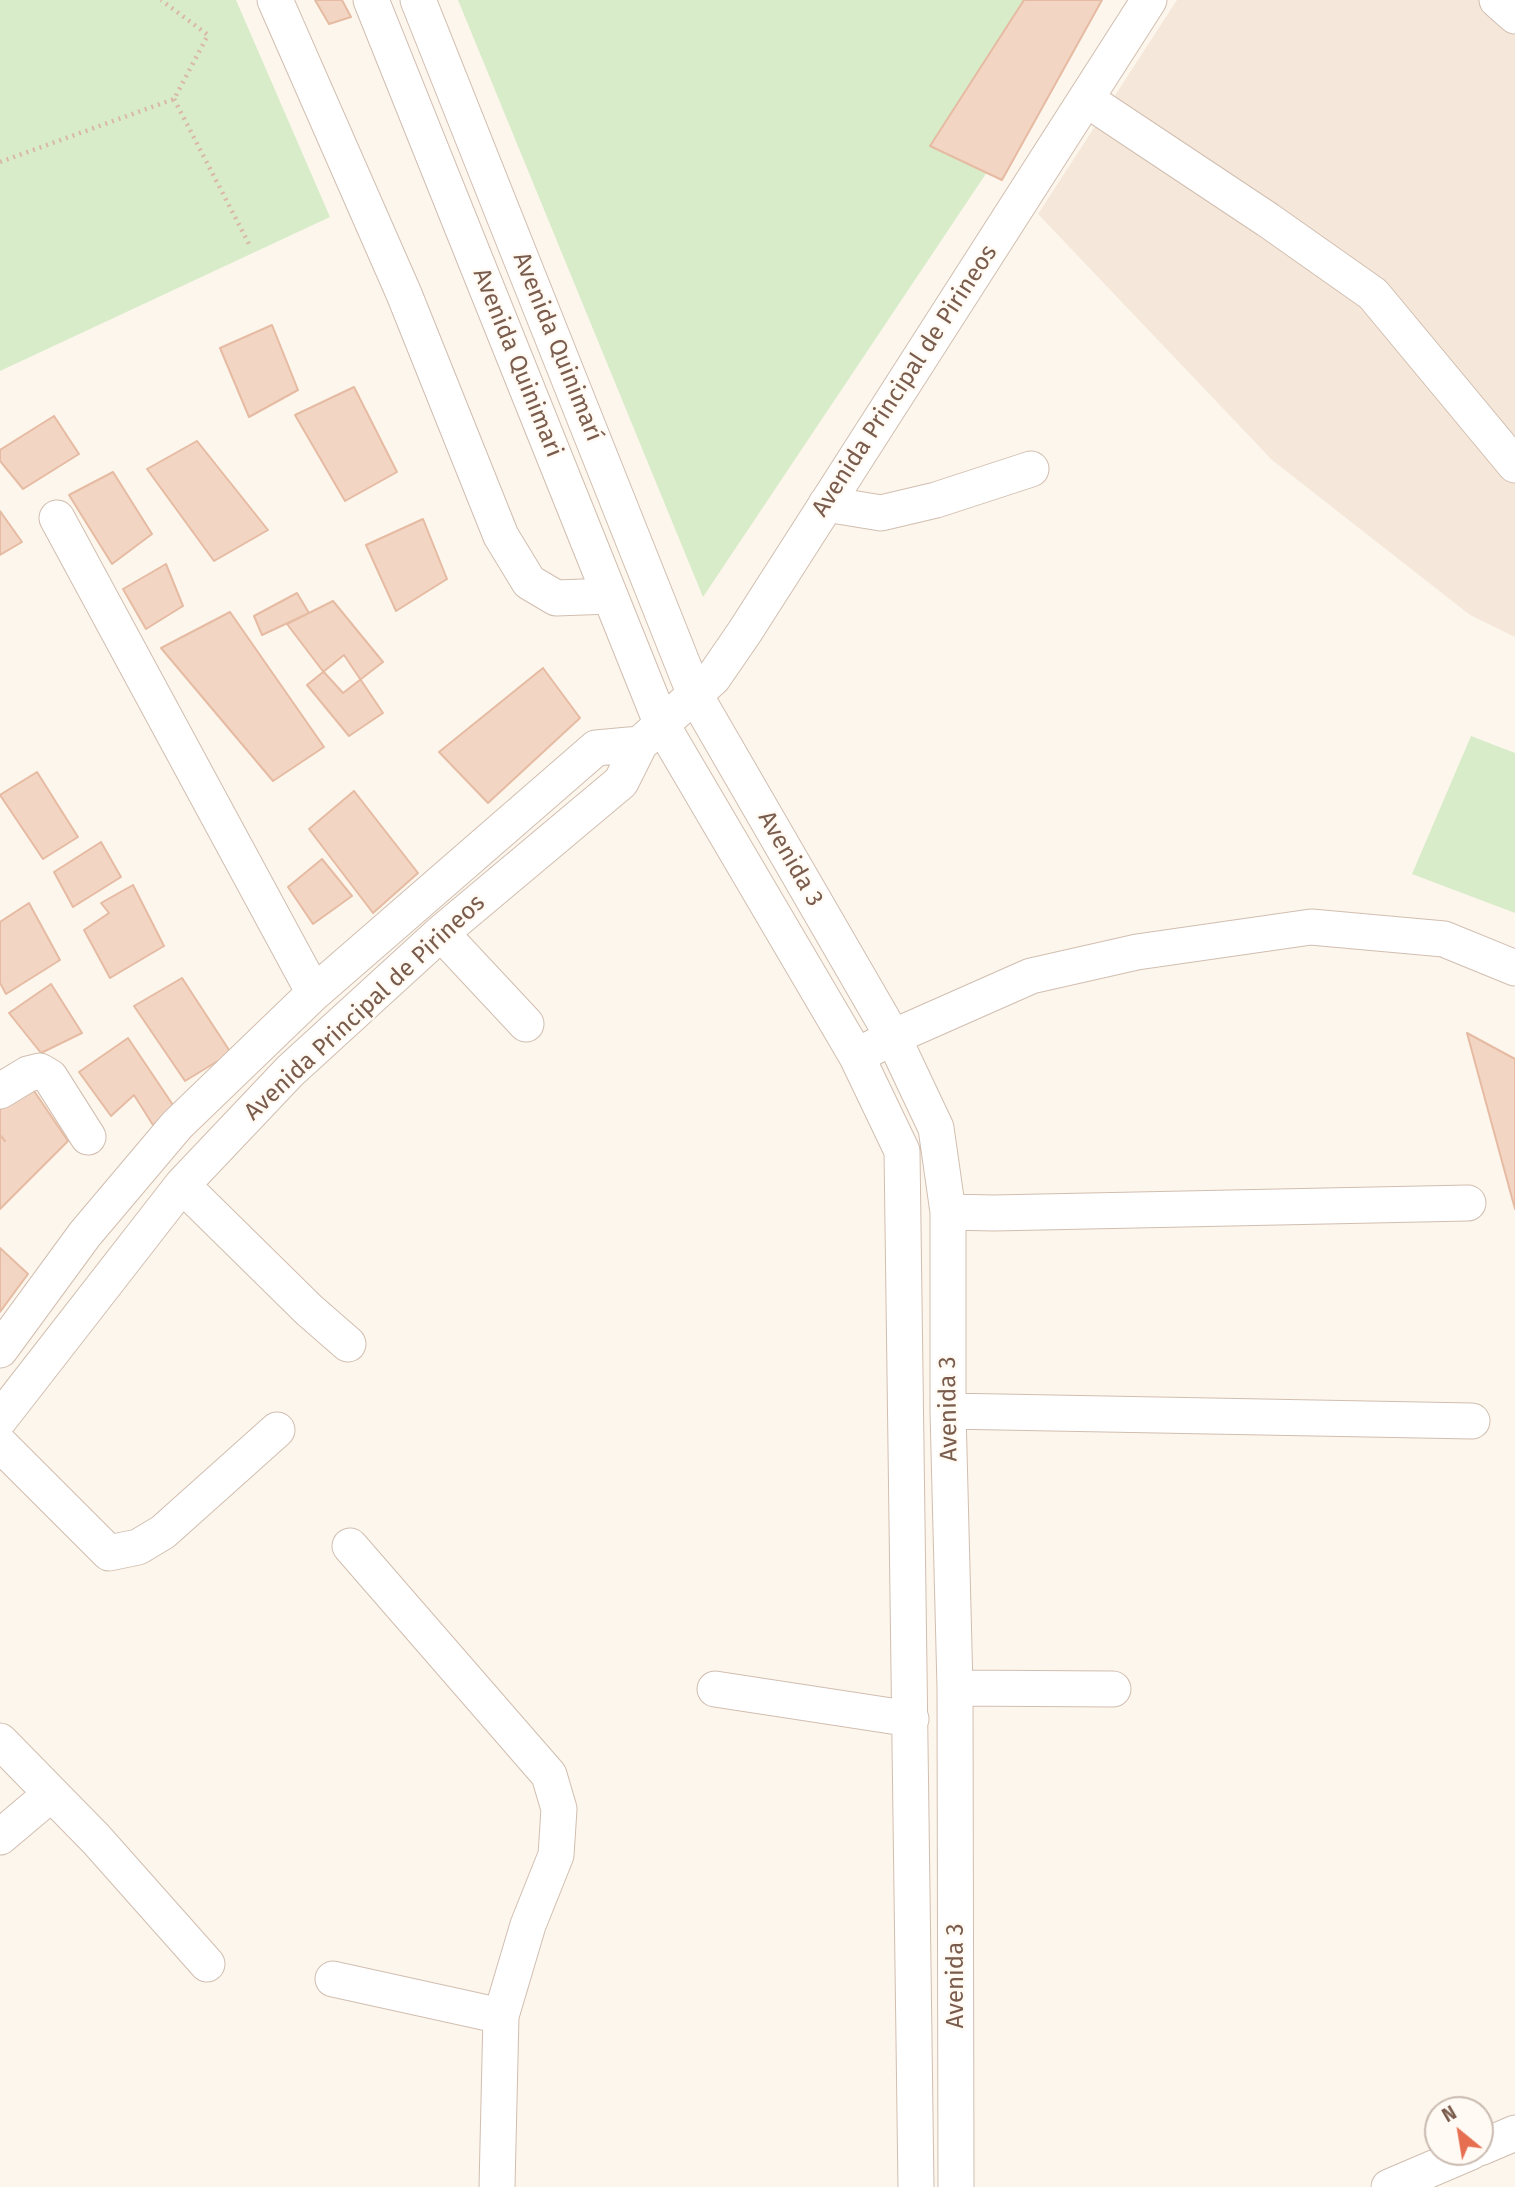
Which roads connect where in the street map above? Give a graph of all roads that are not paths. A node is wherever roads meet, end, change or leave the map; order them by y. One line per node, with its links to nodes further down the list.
1 (275, 0): 12 (street)
2 (371, 0): 12 (street, Avenida Quinimari)
3 (418, 0): 13 (street, Avenida Quinimarí)
4 (1149, 0): 7 (street, Avenida Principal de Pirineos)
5 (1497, 0): 6 (street)
6 (1515, 16)
7 (1086, 99): 8 (street); 10 (street, Avenida Principal de Pirineos)
8 (1515, 465)
9 (1031, 469): 10 (street)
10 (826, 504): 13 (street, Avenida Principal de Pirineos)
11 (57, 518): 17 (street)
12 (610, 596): 14 (street, Avenida Quinimari)
13 (695, 695): 14 (street, Avenida Principal de Pirineos); 19 (street, Avenida 3)
14 (651, 735): 15 (street, Avenida Principal de Pirineos); 17 (street, Avenida Principal de Pirineos); 20 (street, Avenida 3)
15 (441, 933): 18 (street); 23 (street, Avenida Principal de Pirineos)
16 (1515, 968): 19 (street)
17 (314, 993): 27 (street, Avenida Principal de Pirineos)
18 (526, 1024)
19 (893, 1037): 20 (street); 25 (street, Avenida 3)
20 (857, 1057): 37 (street, Avenida 3)
21 (0, 1091): 22 (street)
22 (88, 1137)
23 (182, 1185): 26 (street); 29 (street, Avenida Principal de Pirineos)
24 (1468, 1203): 25 (street)
25 (948, 1212): 28 (street, Avenida 3)
26 (348, 1344)
27 (0, 1350)
28 (948, 1411): 30 (street); 34 (street, Avenida 3)
29 (0, 1419)
30 (1472, 1420)
31 (277, 1430): 32 (street)
32 (0, 1444)
33 (350, 1546): 43 (street)
34 (955, 1688): 36 (street); 49 (street, Avenida 3)
35 (715, 1689): 37 (street)
36 (1113, 1689)
37 (911, 1719): 48 (street, Avenida 3)
38 (0, 1741): 39 (street)
39 (51, 1794): 40 (street); 41 (street)
40 (0, 1837)
41 (207, 1964)
42 (333, 1979): 43 (street)
43 (501, 2016): 47 (street)
44 (1515, 2133): 45 (street)
45 (1494, 2142)
46 (1438, 2166): 50 (street)
47 (497, 2187)
48 (916, 2187)
49 (956, 2187)
50 (1389, 2187)

